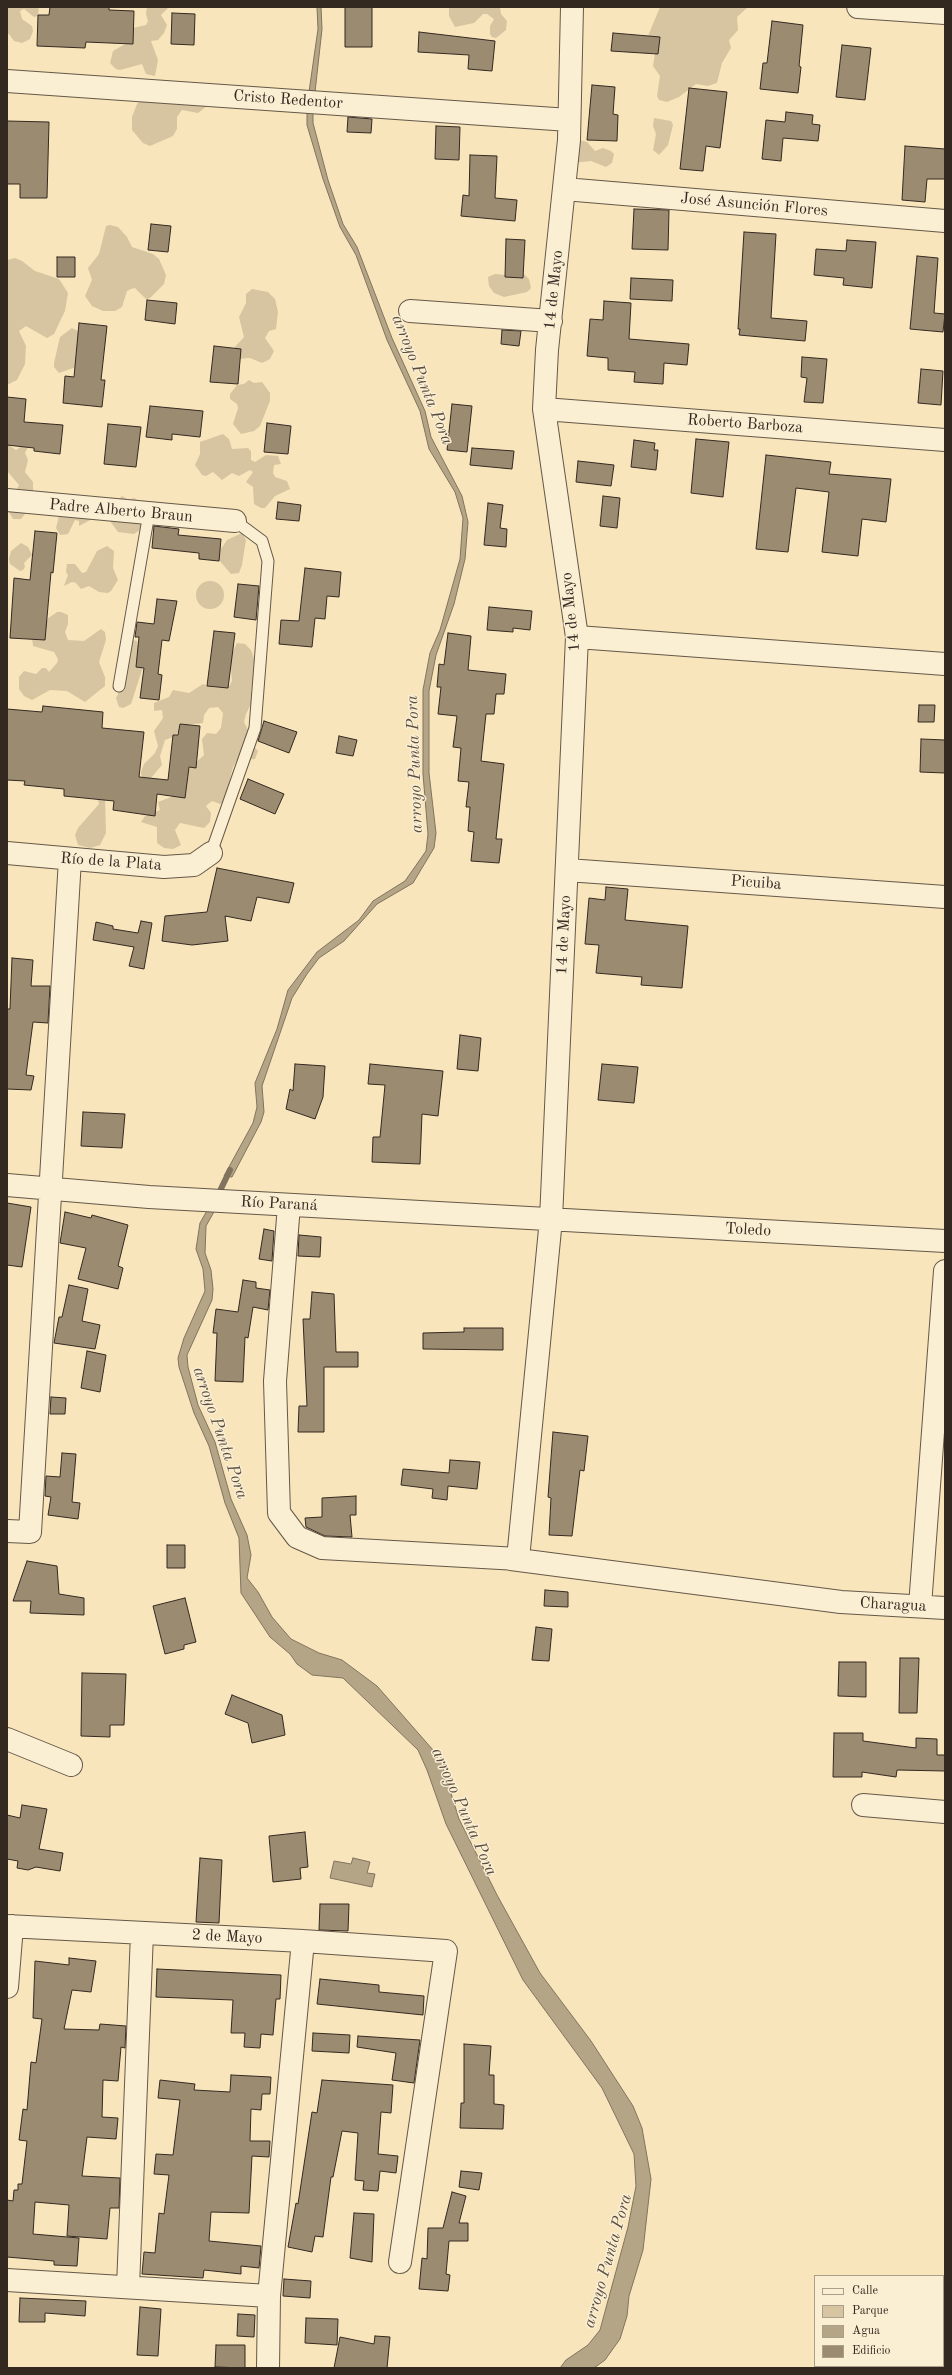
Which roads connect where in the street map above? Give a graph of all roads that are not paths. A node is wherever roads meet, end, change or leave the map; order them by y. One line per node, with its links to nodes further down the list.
1 (572, 7): 6 (street, 14 de Mayo)
2 (858, 7): 3 (street)
3 (923, 9): 4 (street)
4 (945, 13)
5 (7, 81): 6 (street, Cristo Redentor)
6 (570, 120): 7 (street, 14 de Mayo)
7 (564, 189): 8 (street, José Asunción Flores); 10 (street, 14 de Mayo)
8 (945, 220)
9 (410, 311): 10 (street)
10 (551, 321): 11 (street, 14 de Mayo)
11 (544, 409): 12 (street, Roberto Barboza); 16 (street, 14 de Mayo)
12 (945, 440)
13 (7, 500): 14 (street, Padre Alberto Braun)
14 (149, 513): 15 (street, Padre Alberto Braun); 18 (lane)
15 (235, 521): 19 (lane)
16 (577, 637): 17 (street); 22 (street, 14 de Mayo)
17 (945, 664)
18 (119, 686)
19 (211, 853): 21 (street, Río de la Plata)
20 (7, 854): 21 (street, Río de la Plata)
21 (70, 859): 25 (street)
22 (567, 870): 23 (street, Picuiba); 27 (street, 14 de Mayo)
23 (945, 897)
24 (7, 1185): 25 (street, Río Paraná)
25 (50, 1188): 26 (street, Río Paraná); 30 (street)
26 (289, 1205): 27 (street, Río Paraná); 31 (street, Charagua)
27 (551, 1219): 28 (street, Toledo); 31 (street, 14 de Mayo)
28 (945, 1241)
29 (945, 1271): 32 (street)
30 (7, 1531)
31 (511, 1558): 32 (street, Charagua)
32 (920, 1606): 33 (street, Charagua)
33 (945, 1608)
34 (7, 1739): 35 (street)
35 (71, 1765)
36 (863, 1805): 37 (street)
37 (945, 1812)
38 (10, 1926): 39 (street, 2 de Mayo); 41 (street)
39 (142, 1932): 40 (street, 2 de Mayo); 44 (street)
40 (303, 1940): 42 (street, 2 de Mayo); 45 (street)
41 (7, 1986)
42 (400, 2262)
43 (7, 2280): 44 (street)
44 (128, 2287): 45 (street)
45 (269, 2296): 46 (street)
46 (268, 2368)

